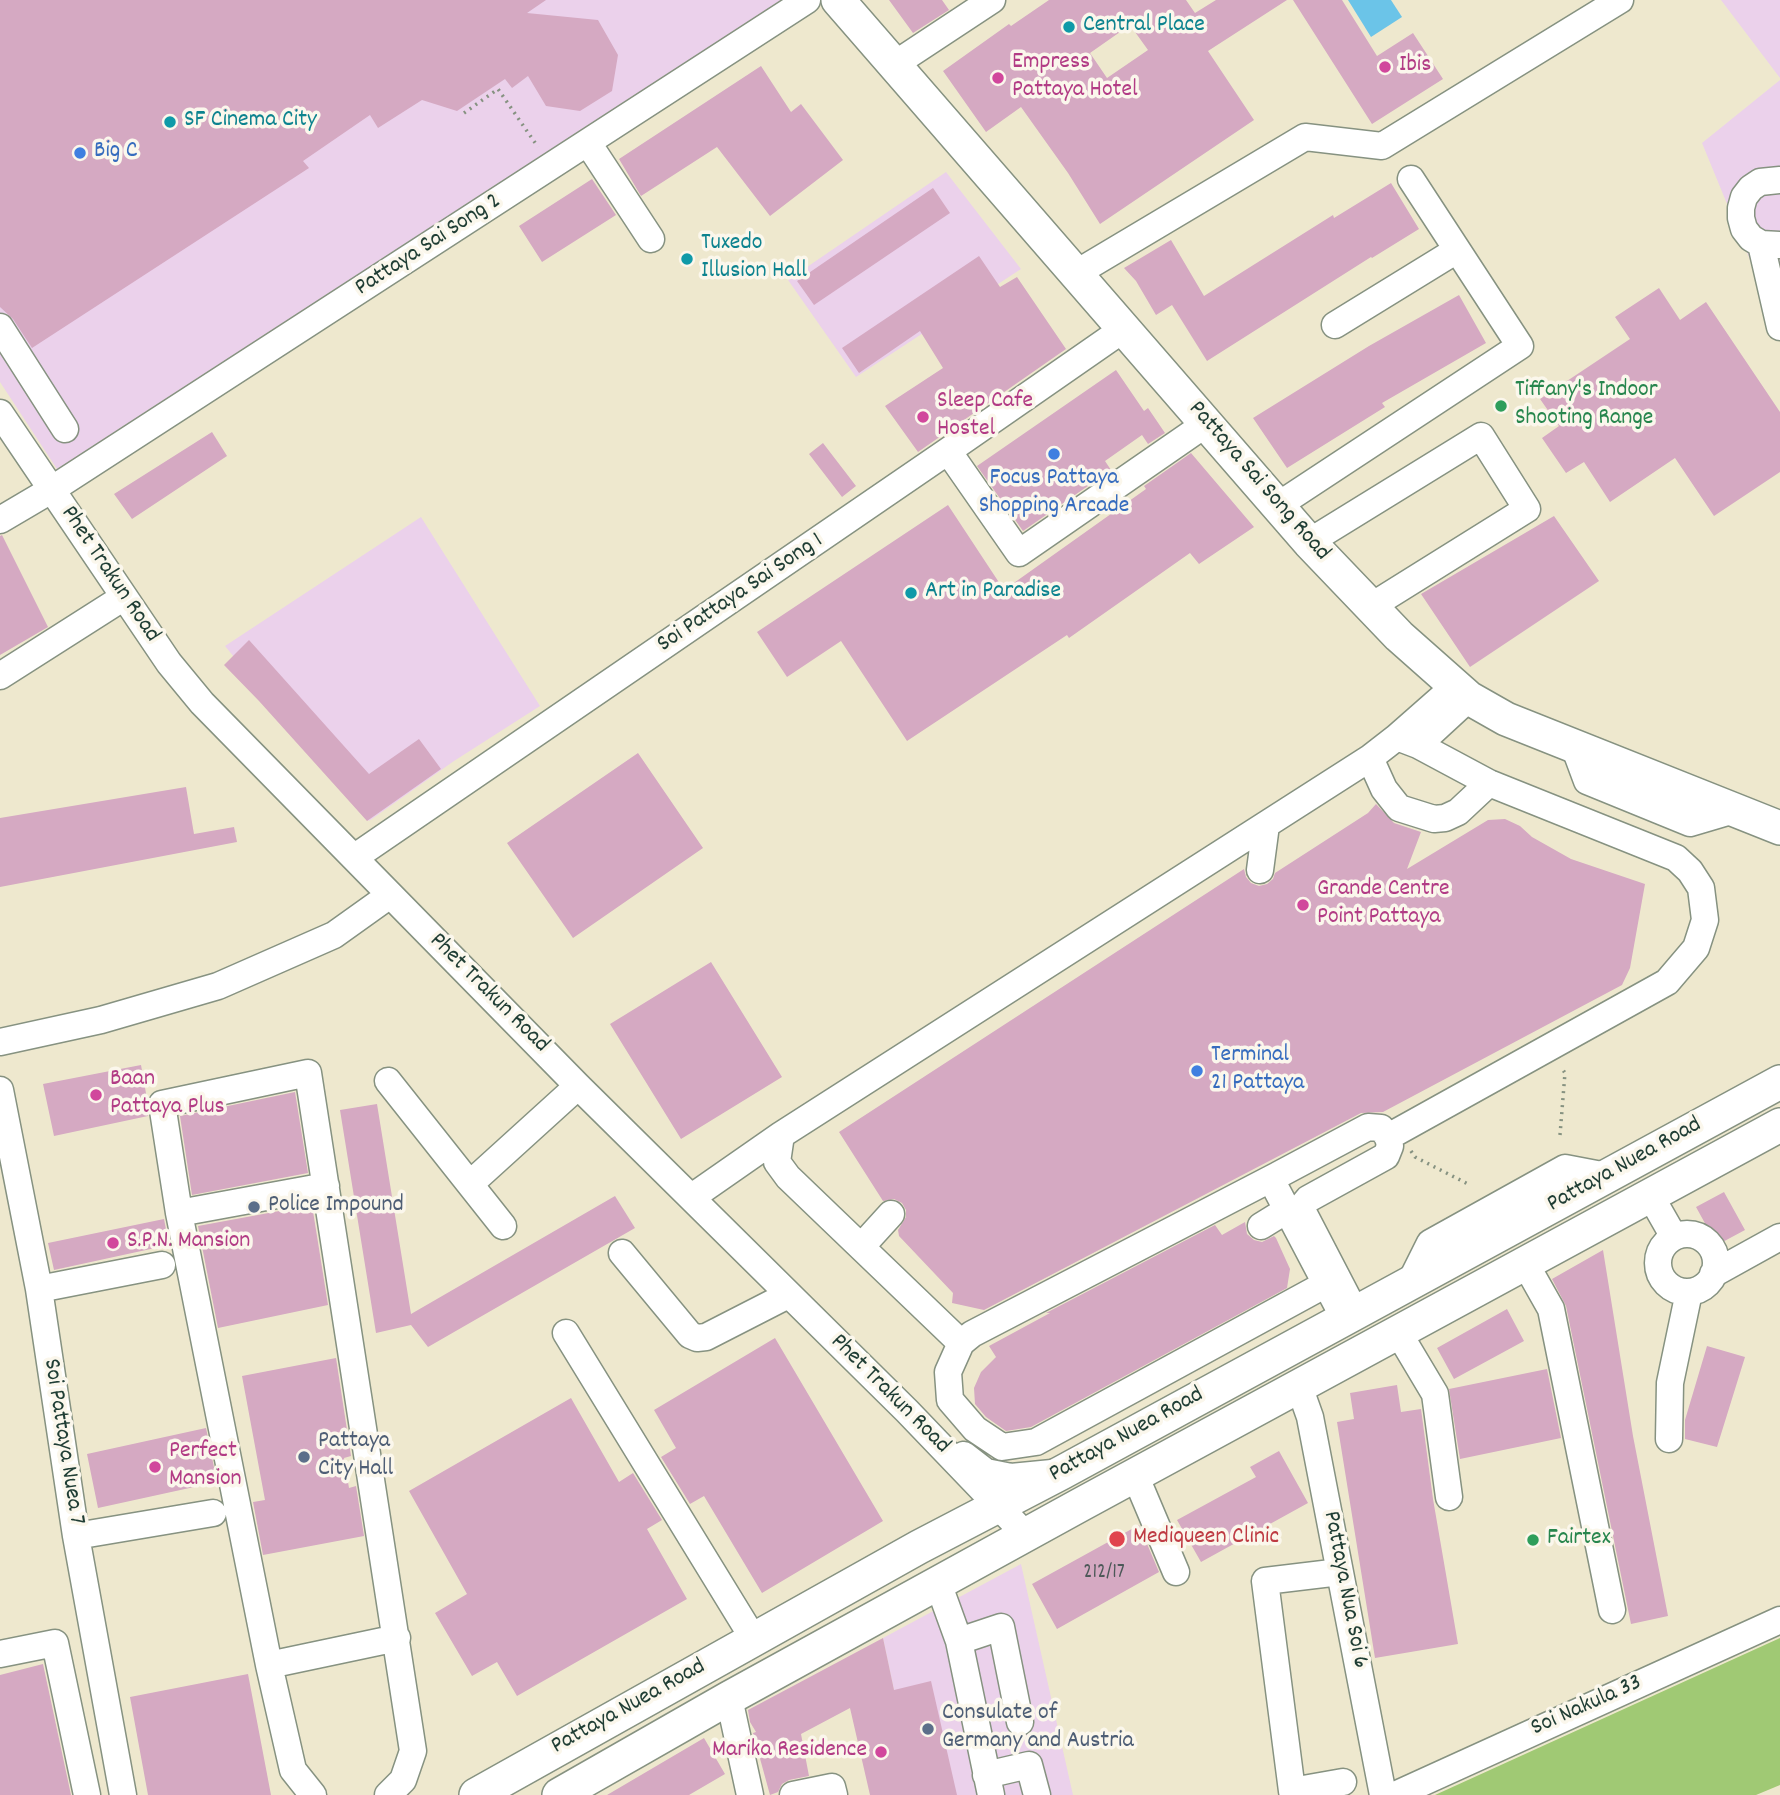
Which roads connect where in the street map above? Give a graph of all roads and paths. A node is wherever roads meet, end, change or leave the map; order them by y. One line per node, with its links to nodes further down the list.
1 (807, 0): 7 (street, Pattaya Sai Song 2)
2 (838, 0): 5 (main road, Pattaya Sai Song Road)
3 (992, 0): 5 (street)
4 (1620, 0): 14 (street)
5 (895, 64): 14 (main road, Pattaya Sai Song Road)
6 (464, 113): 8 (path)
7 (588, 143): 8 (street, Pattaya Sai Song 2); 11 (street)
8 (551, 166): 23 (street, Pattaya Sai Song 2)
9 (1411, 178): 13 (street)
10 (1780, 180): 12 (street)
11 (651, 239)
12 (1770, 244): 17 (street)
13 (1457, 250): 15 (street); 24 (street)
14 (1075, 274): 18 (main road, Pattaya Sai Song Road)
15 (1335, 325)
16 (0, 327): 21 (street)
17 (1780, 327)
18 (1125, 328): 20 (main road, Pattaya Sai Song Road); 22 (street, Soi Pattaya Sai Song 1)
19 (0, 413): 23 (street, Phet Trakun Road)
20 (1207, 423): 22 (street); 24 (main road, Pattaya Sai Song Road)
21 (65, 429)
22 (948, 451): 36 (street, Soi Pattaya Sai Song 1)
23 (51, 490): 25 (street); 27 (street, Phet Trakun Road)
24 (1277, 506): 26 (main road, Pattaya Sai Song Road)
25 (0, 520)
26 (1309, 542): 28 (main road, Pattaya Sai Song Road); 28 (street)
27 (124, 597): 29 (street); 36 (street, Phet Trakun Road)
28 (1370, 607): 30 (main road, Pattaya Sai Song Road)
29 (0, 676)
30 (1462, 692): 31 (street); 35 (main road, Pattaya Sai Song Road)
31 (1407, 741): 32 (street); 33 (street)
32 (1370, 758): 33 (street); 34 (street)
33 (1489, 783): 48 (street)
34 (1266, 825): 37 (street); 46 (street)
35 (1780, 828)
36 (355, 858): 38 (street, Phet Trakun Road)
37 (1260, 870)
38 (390, 895): 39 (street); 43 (street, Phet Trakun Road)
39 (0, 1042)
40 (1558, 1062): 47 (path)
41 (388, 1081): 50 (street)
42 (1780, 1082): 71 (main road, Pattaya Nuea Road)
43 (578, 1086): 50 (street); 54 (street, Phet Trakun Road)
44 (0, 1090): 68 (street, Soi Pattaya Nuea 7)
45 (1780, 1125): 53 (main road, Pattaya Nuea Road)
46 (781, 1135): 54 (street); 64 (street)
47 (1560, 1135)
48 (1397, 1141): 49 (street); 51 (path); 71 (street)
49 (1278, 1175): 55 (street); 74 (street)
50 (470, 1184): 58 (street)
51 (1468, 1184)
52 (326, 1186): 56 (street); 56 (street); 90 (street)
53 (1650, 1195): 60 (street); 63 (main road, Pattaya Nuea Road)
54 (692, 1198): 70 (street, Phet Trakun Road)
55 (1287, 1210): 59 (street); 67 (street)
56 (179, 1213): 94 (street)
57 (891, 1214): 64 (street)
58 (503, 1226)
59 (1261, 1226)
60 (1674, 1237): 66 (street); 69 (street)
61 (1780, 1237): 66 (street)
62 (622, 1253): 70 (street)
63 (1525, 1263): 72 (main road, Pattaya Nuea Road); 88 (street)
64 (869, 1264): 74 (street)
65 (162, 1265): 68 (street)
66 (1713, 1274): 69 (street)
67 (1326, 1284): 71 (street); 74 (street)
68 (39, 1289): 84 (street, Soi Pattaya Nuea 7)
69 (1689, 1292): 77 (street)
70 (788, 1295): 76 (street, Phet Trakun Road)
71 (1350, 1315): 78 (main road, Pattaya Nuea Road)
72 (1398, 1332): 75 (main road, Pattaya Nuea Road); 80 (street)
73 (566, 1333): 91 (street)
74 (961, 1343)
75 (1299, 1386): 79 (main road, Pattaya Nuea Road); 86 (street, Pattaya Nua Soi 6)
76 (907, 1411): 78 (street); 81 (street, Phet Trakun Road)
77 (1669, 1439)
78 (1060, 1472): 81 (main road, Pattaya Nuea Road)
79 (1135, 1475): 83 (main road, Pattaya Nuea Road); 85 (street)
80 (1449, 1497)
81 (999, 1506): 83 (street, Phet Trakun Road); 91 (main road, Pattaya Nuea Road)
82 (213, 1513): 84 (street)
83 (1026, 1535): 87 (main road, Pattaya Nuea Road)
84 (76, 1536): 100 (street, Soi Pattaya Nuea 7)
85 (1177, 1572)
86 (1340, 1572): 97 (street); 109 (street, Pattaya Nua Soi 6)
87 (938, 1583): 92 (street); 95 (main road, Pattaya Nuea Road)
88 (1612, 1610)
89 (1780, 1620): 110 (street, Soi Nakula 33)
90 (397, 1638): 94 (street); 102 (street)
91 (753, 1638): 103 (main road, Pattaya Nuea Road)
92 (959, 1641): 96 (street); 98 (street)
93 (0, 1654): 99 (street)
94 (269, 1665): 101 (street)
95 (729, 1698): 104 (main road, Pattaya Nuea Road); 105 (street)
96 (1020, 1722)
97 (1343, 1782)
98 (989, 1785): 108 (street)
99 (87, 1795)
100 (123, 1795)
101 (313, 1795)
102 (388, 1795)
103 (476, 1795)
104 (559, 1795)
105 (750, 1795)
106 (793, 1795): 107 (street)
107 (834, 1795)
108 (1037, 1795)
109 (1383, 1795)
110 (1395, 1795)

